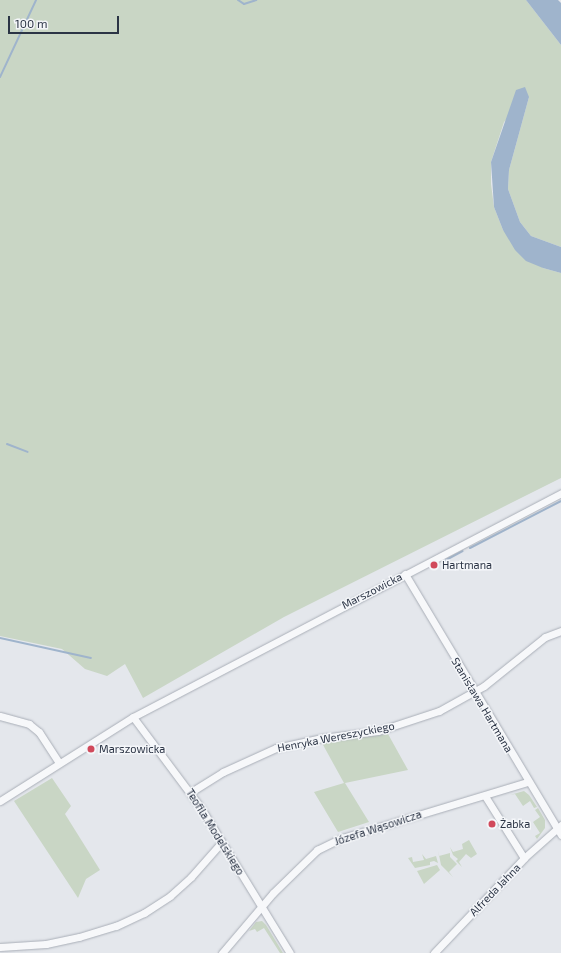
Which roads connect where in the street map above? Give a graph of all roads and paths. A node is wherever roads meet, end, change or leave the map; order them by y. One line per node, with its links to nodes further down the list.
1 (561, 493): 2 (street, Marszowicka)
2 (405, 574): 4 (street, Stanisława Hartmana); 6 (street, Marszowicka)
3 (561, 631): 4 (street, Henryka Wereszyckiego)
4 (474, 692): 8 (street, Stanisława Hartmana); 9 (street, Henryka Wereszyckiego)
5 (0, 716): 7 (street)
6 (132, 717): 7 (street, Marszowicka); 9 (street, Teofila Modelskiego)
7 (59, 763): 11 (street, Marszowicka)
8 (528, 782): 10 (street, Józefa Wąsowicza); 12 (street, Stanisława Hartmana)
9 (191, 792): 13 (street, Teofila Modelskiego)
10 (485, 796): 14 (street); 15 (street, Józefa Wąsowicza)
11 (0, 801)
12 (560, 829): 14 (street, Alfreda Jahna)
13 (221, 843): 15 (street, Teofila Modelskiego); 16 (street)
14 (524, 858): 19 (street, Alfreda Jahna)
15 (262, 908): 17 (street, Józefa Wąsowicza); 18 (street, Teofila Modelskiego)
16 (0, 947)
17 (222, 953)
18 (290, 953)
19 (434, 953)

